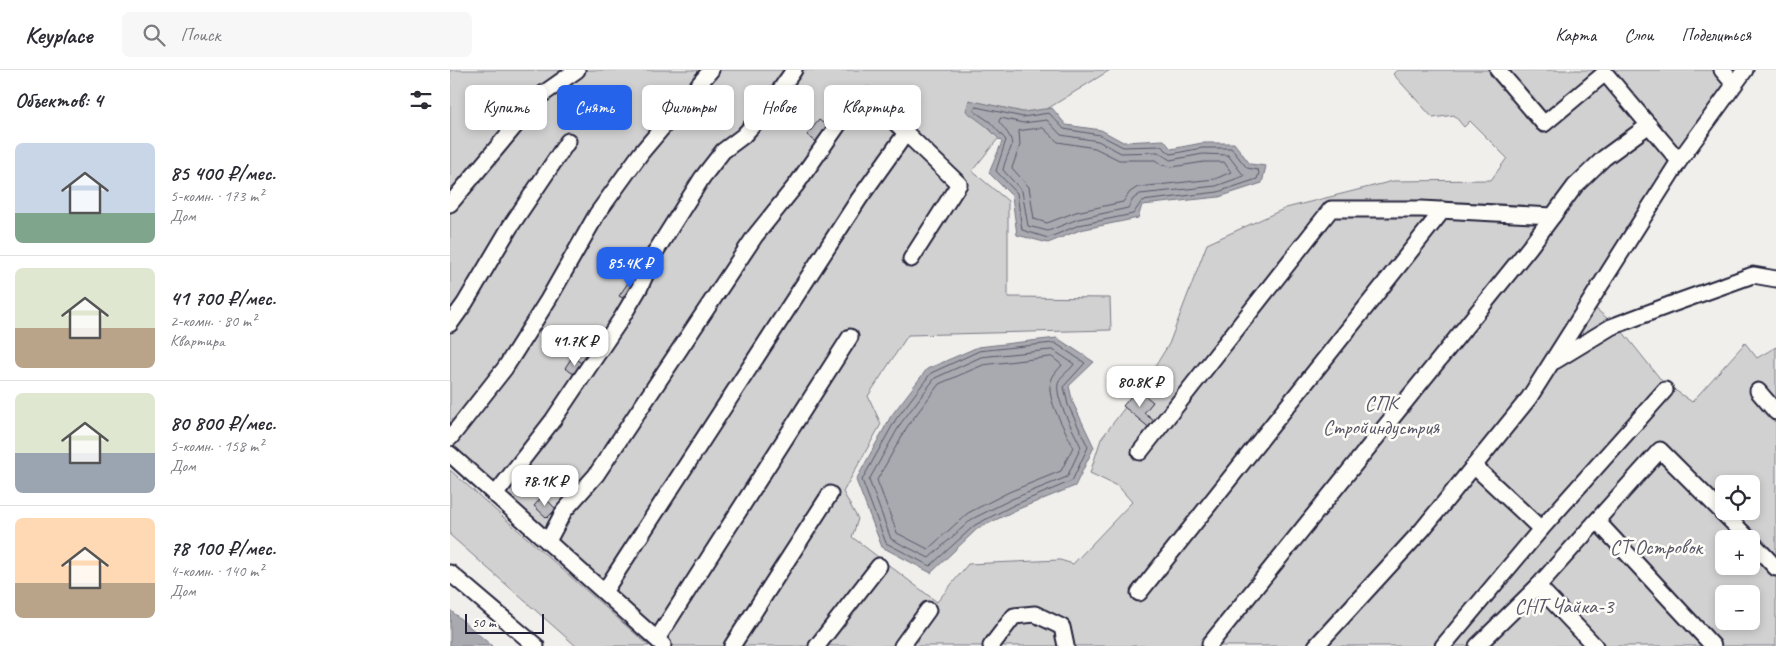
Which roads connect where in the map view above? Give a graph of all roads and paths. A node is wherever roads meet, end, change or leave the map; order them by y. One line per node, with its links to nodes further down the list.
1 (576, 70): 13 (street)
2 (711, 70): 24 (street)
3 (794, 70): 29 (street)
4 (1498, 70): 7 (street)
5 (1722, 70): 8 (street)
6 (1745, 70): 8 (street)
7 (1604, 71): 9 (street)
8 (1734, 84): 12 (street)
9 (1649, 124): 12 (street); 15 (street)
10 (906, 133): 16 (street); 33 (street); 39 (street)
11 (568, 141): 18 (street)
12 (1679, 161): 20 (street)
13 (450, 204)
14 (1443, 210): 15 (street); 25 (street); 40 (street)
15 (1553, 216): 43 (street)
16 (911, 259)
17 (1776, 279): 20 (street)
18 (450, 324)
19 (850, 337): 42 (street)
20 (1551, 363): 27 (street)
21 (1665, 390): 31 (street)
22 (1758, 391): 23 (street)
23 (1776, 412)
24 (450, 438)
25 (1140, 452)
26 (450, 454): 29 (street)
27 (1474, 466): 31 (street); 50 (street)
28 (830, 494): 45 (street)
29 (495, 495): 33 (street)
30 (1597, 521): 32 (street); 38 (street); 54 (street)
31 (1541, 529): 51 (street)
32 (1740, 530)
33 (548, 542): 39 (street)
34 (1760, 551): 36 (street)
35 (879, 566): 46 (street)
36 (1776, 568)
37 (450, 573): 44 (street)
38 (1538, 586): 52 (street); 53 (street)
39 (604, 592): 42 (street)
40 (1139, 593)
41 (928, 610): 47 (street)
42 (660, 643)
43 (1210, 644)
44 (536, 646)
45 (732, 646)
46 (817, 646)
47 (902, 646)
48 (991, 646): 49 (street)
49 (1066, 646)
50 (1316, 646)
51 (1443, 646)
52 (1477, 646)
53 (1595, 646)
54 (1713, 646)

